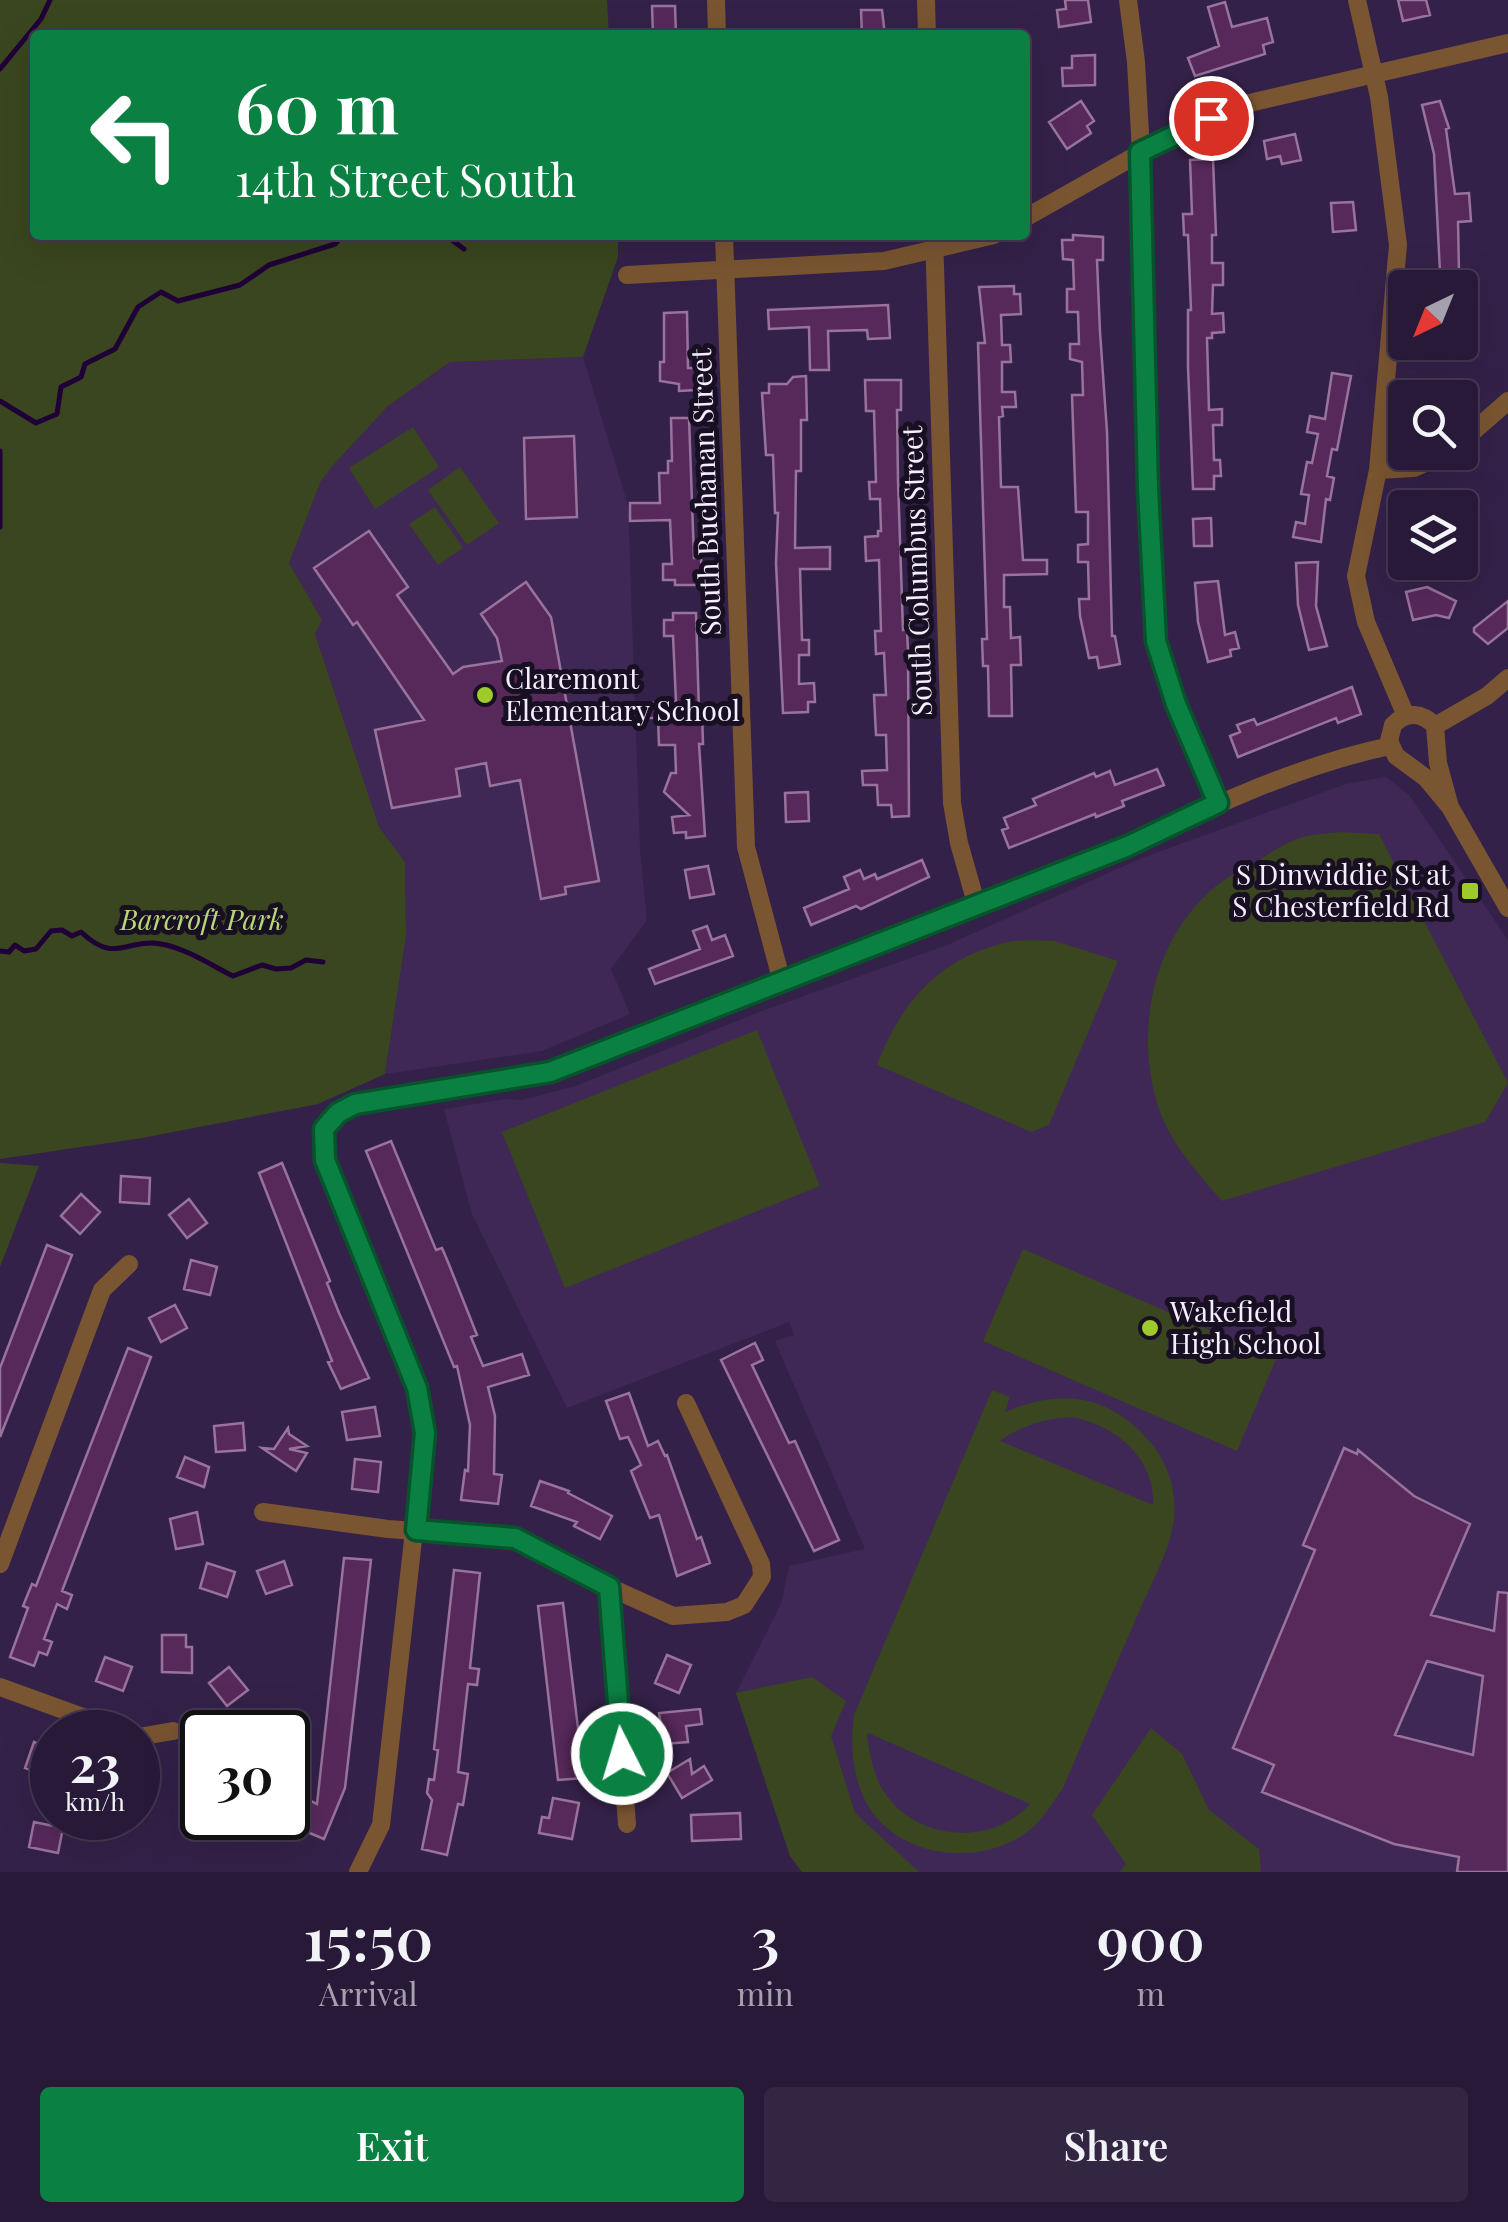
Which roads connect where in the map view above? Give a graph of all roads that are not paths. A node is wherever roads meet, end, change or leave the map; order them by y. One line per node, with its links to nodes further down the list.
1 (716, 0): 5 (street)
2 (926, 0): 6 (street)
3 (1128, 0): 9 (street)
4 (1357, 0): 8 (street)
5 (717, 30)
6 (927, 30)
7 (1508, 43): 8 (street)
8 (1372, 73): 9 (street); 18 (street)
9 (1140, 152): 10 (street); 25 (street)
10 (1030, 215)
11 (724, 240): 13 (street, South Buchanan Street)
12 (935, 243): 13 (street); 27 (street, South Columbus Street)
13 (725, 270): 14 (street); 29 (street, South Buchanan Street)
14 (627, 274)
15 (1508, 401): 16 (street)
16 (1478, 427)
17 (1388, 469): 18 (street)
18 (1378, 470): 20 (street)
19 (1508, 678): 21 (street)
20 (1406, 716): 21 (street); 22 (street)
21 (1435, 726): 23 (street)
22 (1390, 746): 24 (street); 25 (street)
23 (1436, 750): 24 (street); 26 (street)
24 (1409, 764): 26 (street)
25 (1218, 803): 27 (street)
26 (1450, 807): 28 (street)
27 (976, 903): 29 (street)
28 (1508, 908)
29 (782, 982): 33 (street)
30 (129, 1264): 34 (street)
31 (686, 1403): 35 (street)
32 (263, 1512): 33 (street)
33 (416, 1530): 35 (street); 41 (street)
34 (0, 1564)
35 (609, 1587): 40 (street)
36 (0, 1687): 37 (street)
37 (63, 1710)
38 (172, 1731): 39 (street)
39 (160, 1733)
40 (627, 1824)
41 (358, 1872)

